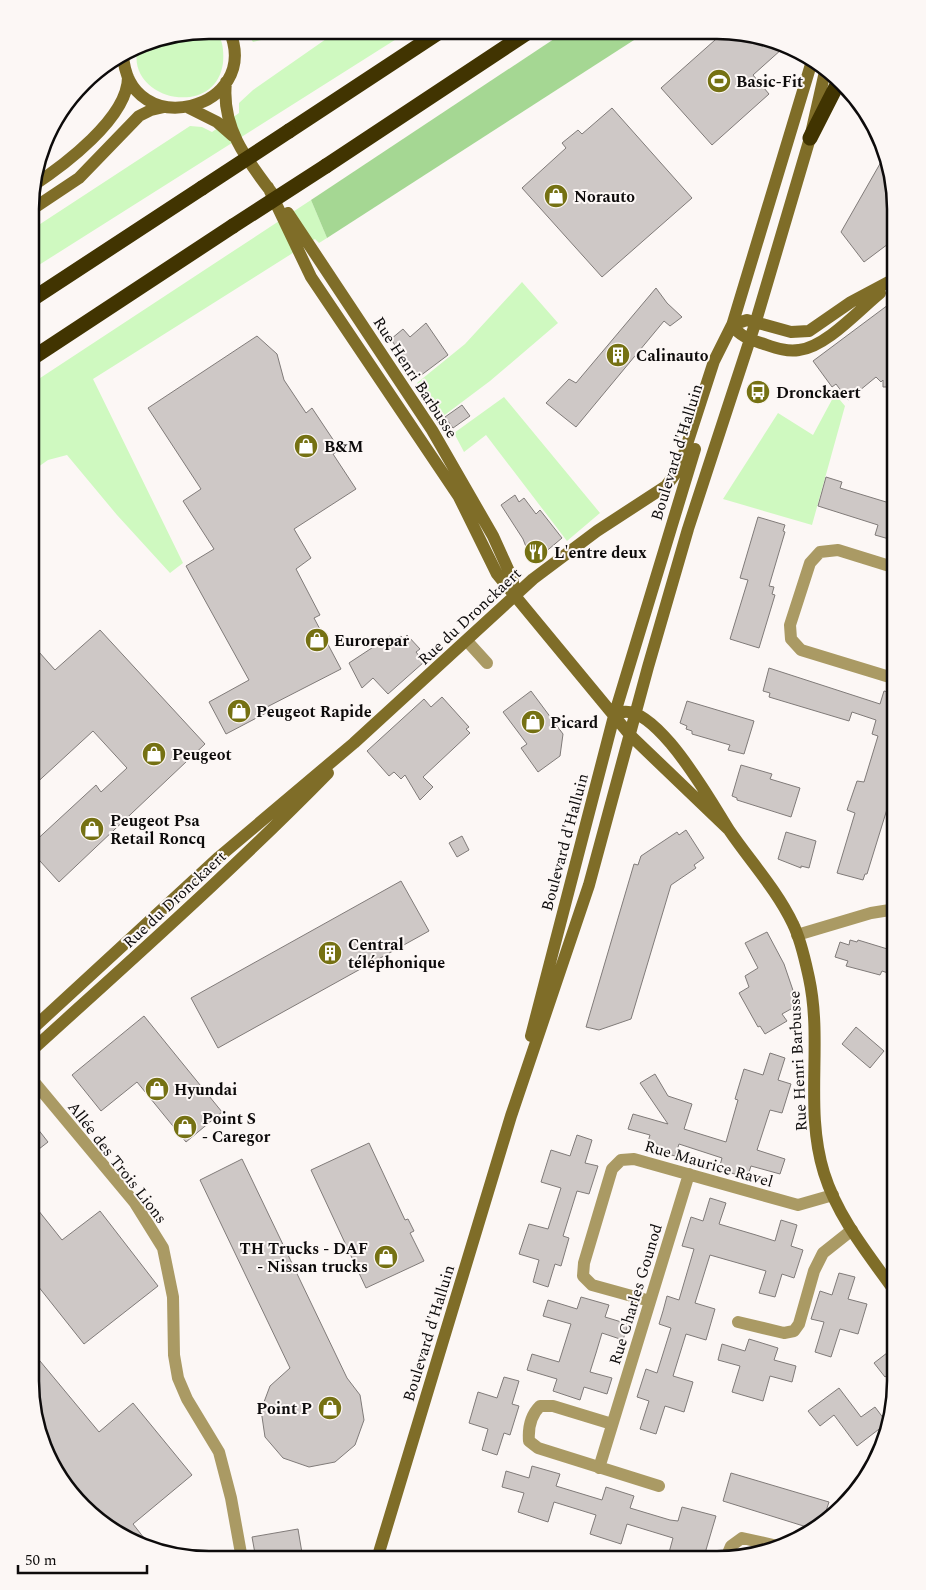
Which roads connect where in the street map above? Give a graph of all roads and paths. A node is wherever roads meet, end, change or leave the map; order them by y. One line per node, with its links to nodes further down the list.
1 (231, 39): 8 (main road)
2 (429, 39): 18 (highway, bridge)
3 (518, 39): 22 (highway, bridge)
4 (125, 61): 7 (main road)
5 (810, 67): 20 (main road, Boulevard d'Halluin)
6 (824, 76): 13 (main road, Boulevard d'Halluin)
7 (128, 77): 10 (main road); 14 (main road)
8 (226, 82): 11 (main road); 12 (main road, Rue Henri Barbusse)
9 (836, 87): 13 (highway)
10 (164, 107): 11 (main road); 15 (main road)
11 (189, 108): 12 (main road, Rue Henri Barbusse)
12 (235, 138): 24 (main road, Rue Henri Barbusse)
13 (810, 138): 19 (main road, Boulevard d'Halluin)
14 (41, 180)
15 (39, 205)
16 (887, 284): 19 (main road)
17 (887, 286): 21 (main road)
18 (39, 295)
19 (756, 321): 20 (main road); 21 (main road, Boulevard d'Halluin)
20 (732, 325): 21 (main road); 24 (main road, Rue du Dronckaert); 29 (main road, Boulevard d'Halluin)
21 (750, 339): 28 (main road, Boulevard d'Halluin)
22 (39, 354)
23 (887, 565): 27 (street)
24 (516, 596): 25 (main road, Rue du Dronckaert); 29 (main road, Rue Henri Barbusse)
25 (467, 641): 26 (street); 31 (main road, Rue du Dronckaert)
26 (487, 663)
27 (887, 676)
28 (635, 714): 29 (main road); 30 (main road, Boulevard d'Halluin); 32 (main road, Rue Henri Barbusse)
29 (614, 716): 30 (main road, Rue Henri Barbusse); 38 (main road, Boulevard d'Halluin)
30 (630, 735): 32 (main road, Rue Henri Barbusse); 38 (main road, Boulevard d'Halluin)
31 (354, 742): 35 (main road, Rue du Dronckaert); 36 (main road, Rue du Dronckaert)
32 (728, 829): 34 (main road, Rue Henri Barbusse)
33 (887, 910): 34 (street)
34 (797, 935): 40 (main road, Rue Henri Barbusse)
35 (39, 1023)
36 (39, 1044)
37 (39, 1088): 49 (street, Allée des Trois Lions)
38 (510, 1116): 50 (main road, Boulevard d'Halluin)
39 (689, 1174): 40 (street, Rue Maurice Ravel); 43 (street, Rue Charles Gounod); 43 (street, Rue Maurice Ravel)
40 (832, 1195): 41 (main road, Rue Henri Barbusse)
41 (852, 1230): 42 (main road, Rue Henri Barbusse); 44 (street)
42 (887, 1280)
43 (650, 1301): 45 (street, Rue Charles Gounod)
44 (738, 1322)
45 (612, 1424): 46 (street, Rue Charles Gounod); 46 (street)
46 (598, 1468): 47 (street)
47 (659, 1486)
48 (767, 1544): 51 (street)
49 (241, 1551)
50 (379, 1551)
51 (729, 1551)

